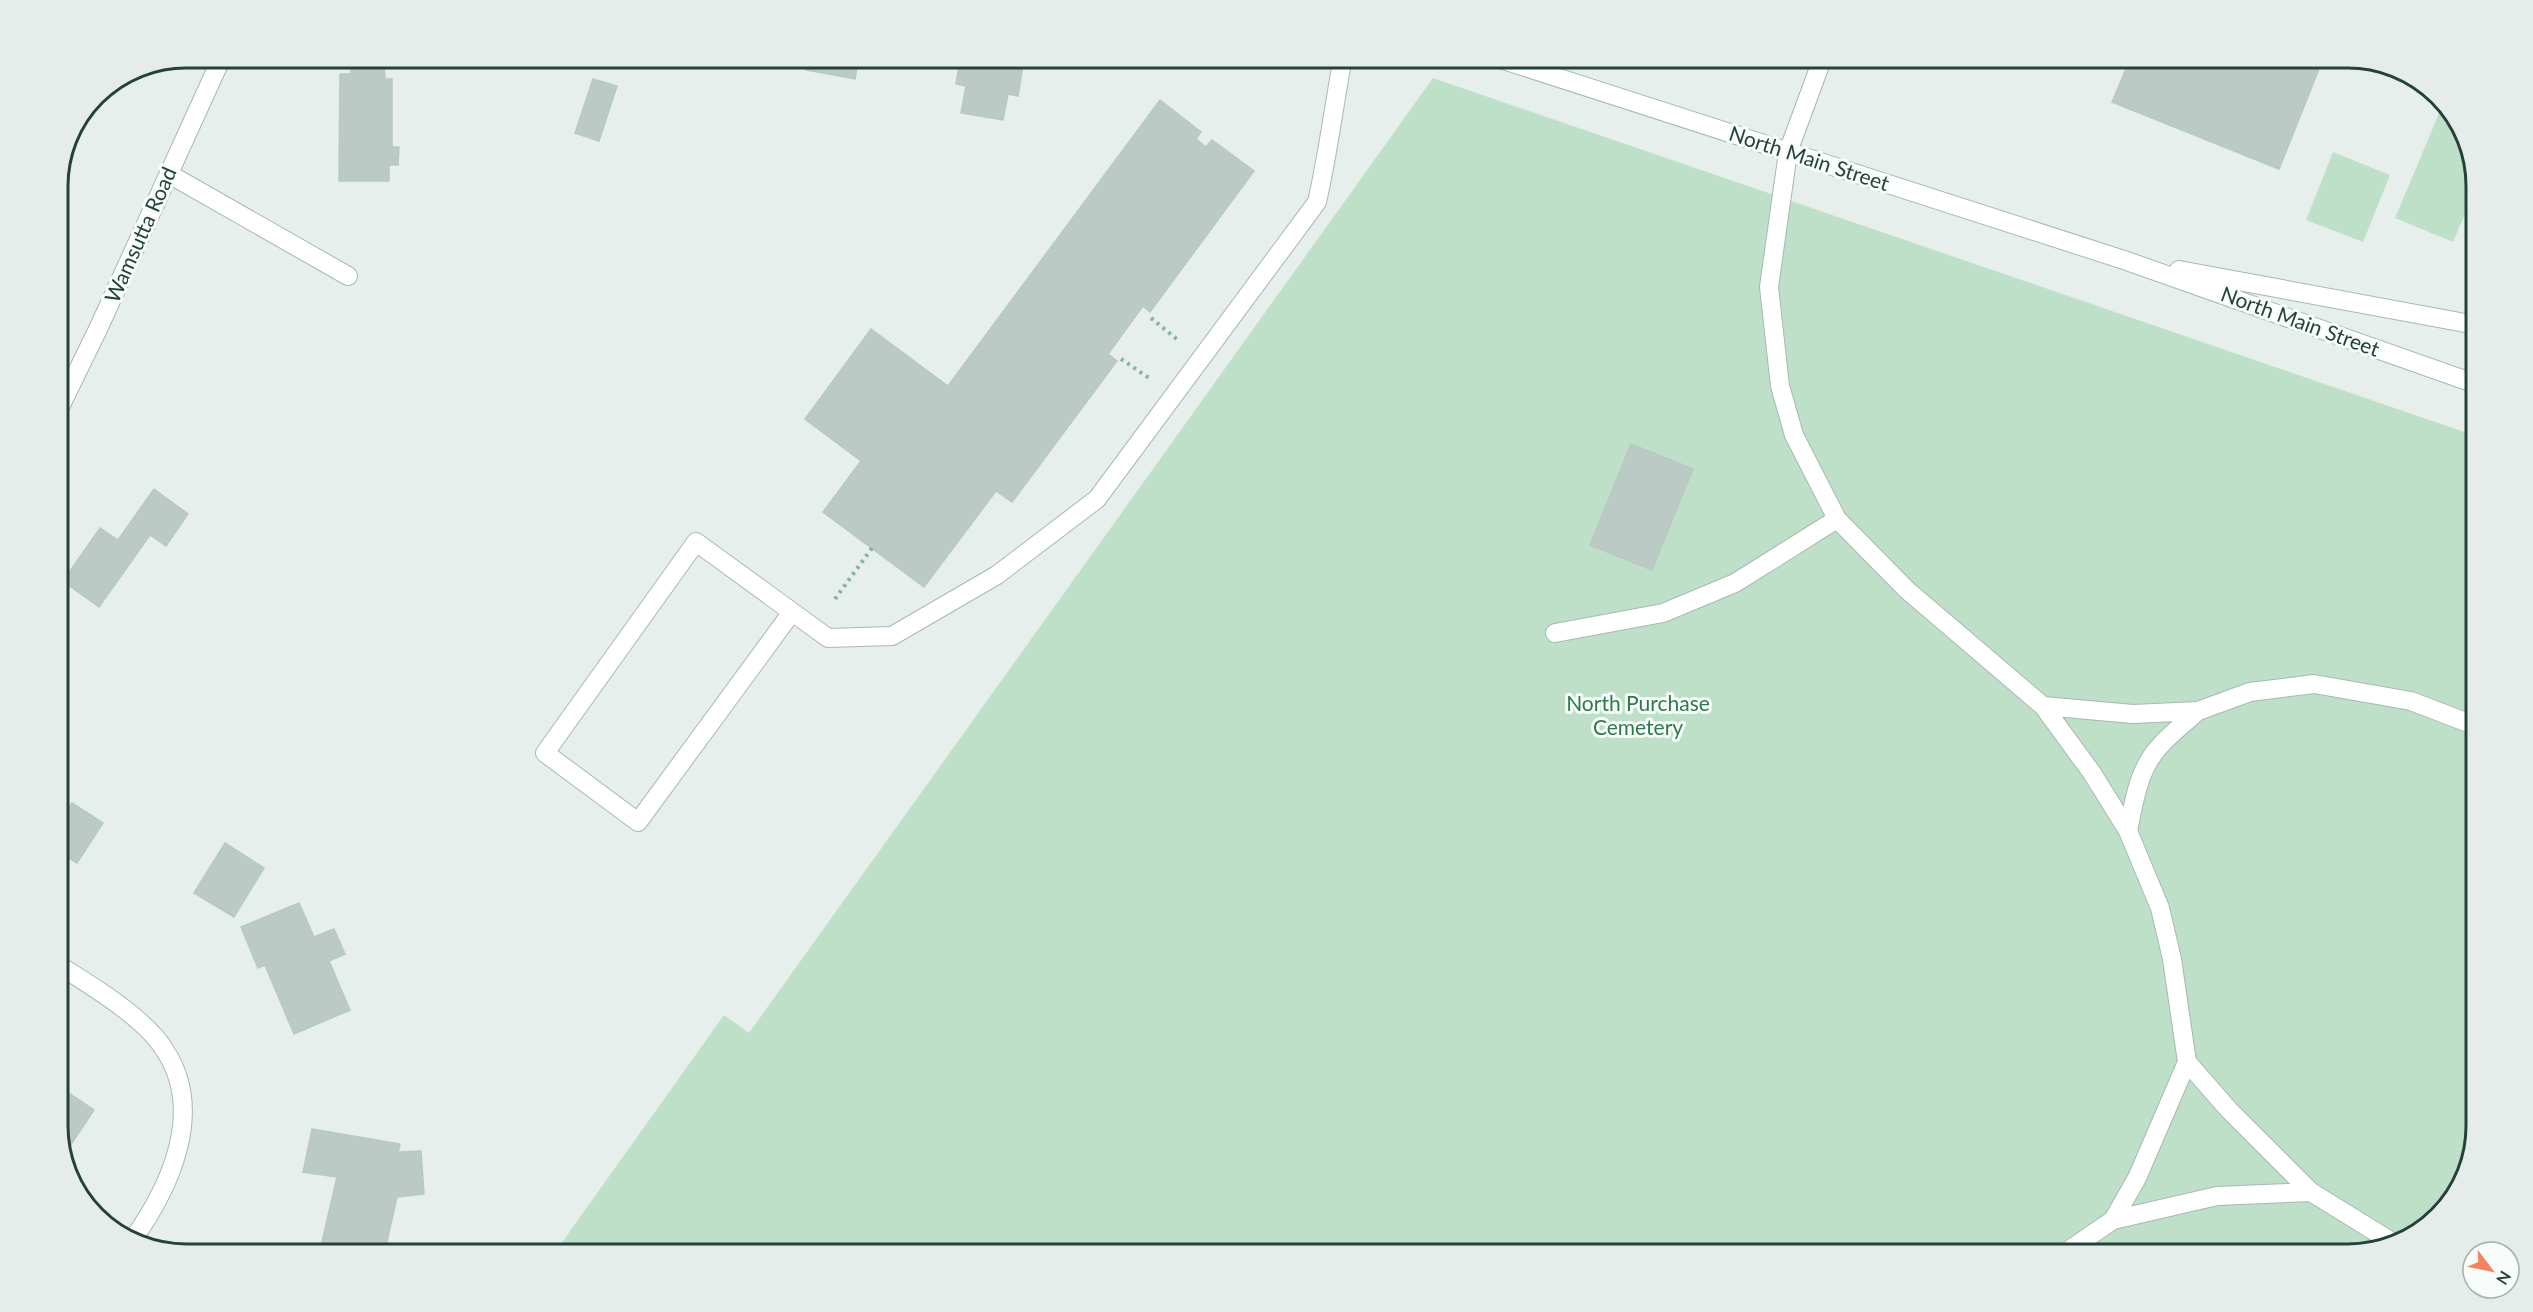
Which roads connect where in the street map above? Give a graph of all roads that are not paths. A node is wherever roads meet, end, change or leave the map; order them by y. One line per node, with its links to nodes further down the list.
1 (217, 68): 6 (main road, Wamsutta Road)
2 (1341, 68): 13 (main road)
3 (1528, 68): 5 (main road, North Main Street)
4 (1819, 68): 5 (main road)
5 (1788, 152): 7 (main road, North Main Street); 12 (main road)
6 (169, 174): 8 (main road); 11 (main road, Wamsutta Road)
7 (2124, 260): 9 (main road, North Main Street); 10 (main road, North Main Street)
8 (348, 276)
9 (2465, 324)
10 (2465, 380)
11 (68, 389)
12 (1837, 519): 14 (main road); 15 (main road)
13 (792, 612): 13 (main road)
14 (1555, 633)
15 (2043, 706): 16 (main road); 18 (main road)
16 (2198, 711): 17 (main road); 18 (main road)
17 (2466, 722)
18 (2128, 831): 20 (main road)
19 (68, 972): 23 (main road)
20 (2187, 1062): 21 (main road); 22 (main road)
21 (2311, 1192): 22 (main road); 24 (main road)
22 (2113, 1220): 25 (main road)
23 (136, 1234)
24 (2386, 1238)
25 (2078, 1244)

